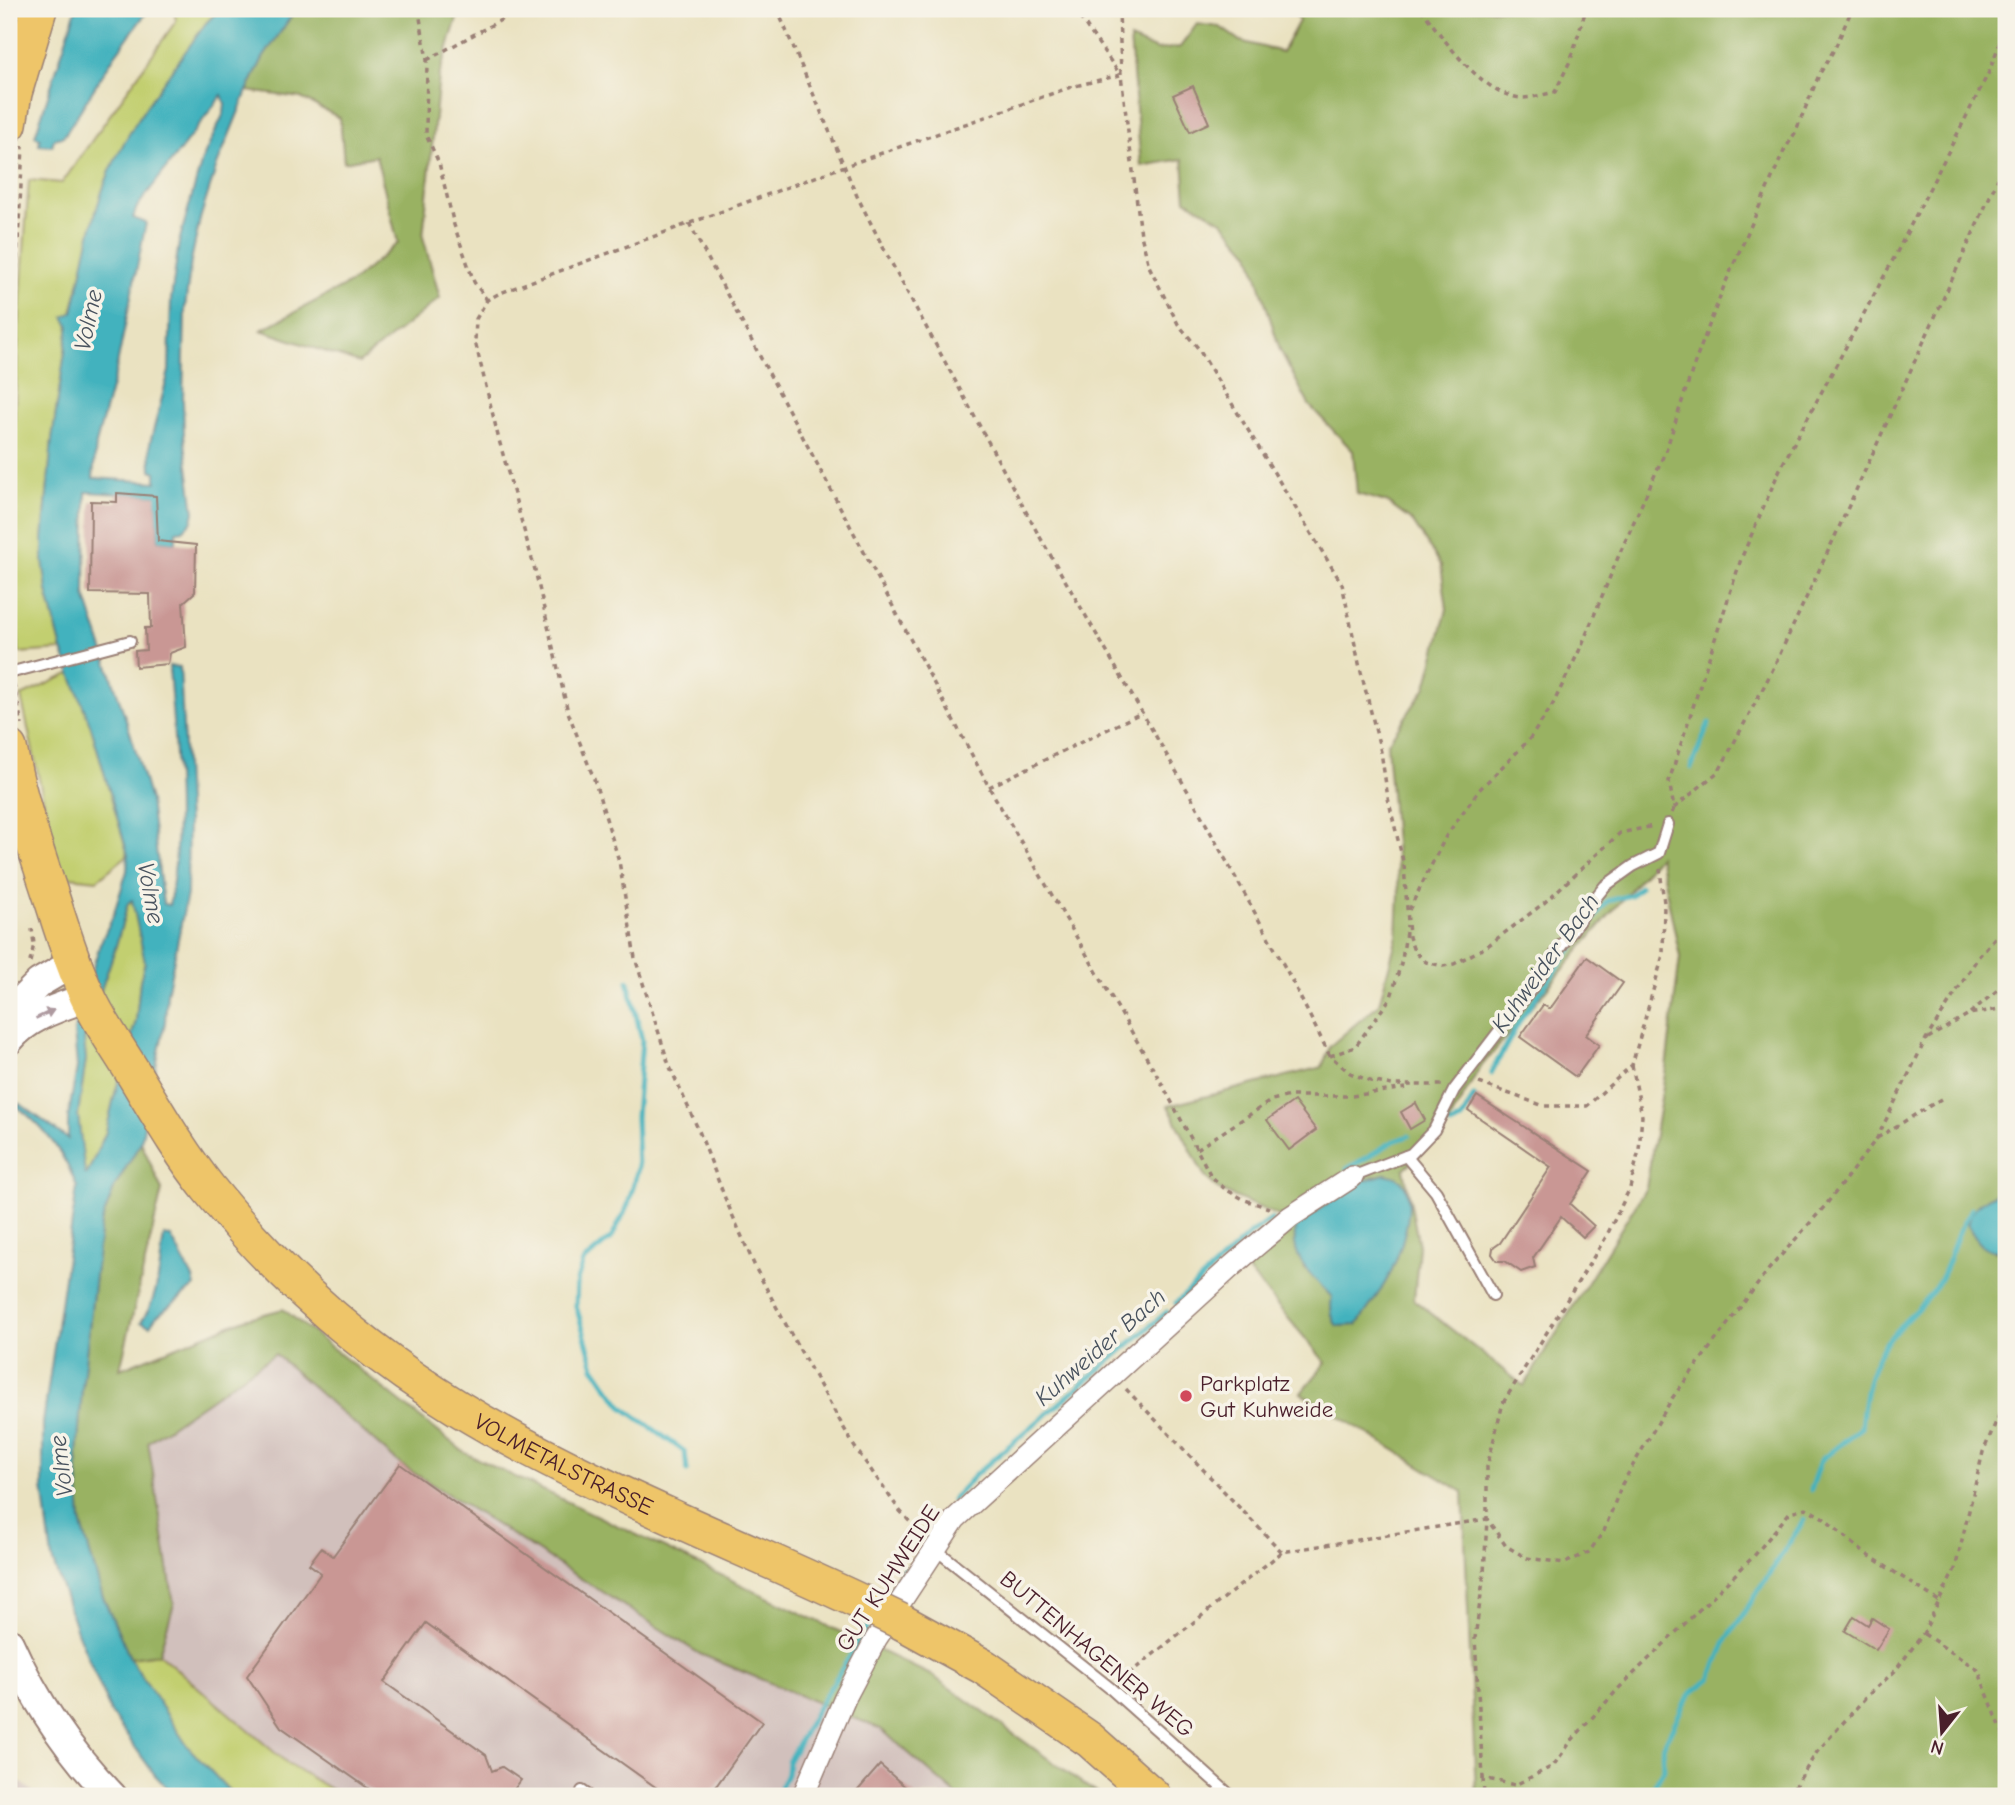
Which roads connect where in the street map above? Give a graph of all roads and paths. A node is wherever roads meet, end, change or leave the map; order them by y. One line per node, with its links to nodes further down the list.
1 (39, 9): 13 (main road)
2 (421, 9): 11 (path)
3 (521, 9): 11 (path)
4 (777, 9): 15 (path)
5 (1074, 9): 12 (path)
6 (1119, 9): 12 (path)
7 (1421, 9): 8 (path)
8 (1586, 9)
9 (1852, 9): 26 (path)
10 (2006, 26): 23 (path)
11 (427, 60): 17 (path)
12 (1121, 75): 15 (path); 26 (path)
13 (16, 134): 19 (path)
14 (2006, 161): 23 (path)
15 (845, 166): 16 (path); 20 (path)
16 (689, 223): 17 (path); 22 (path)
17 (487, 300): 53 (path)
18 (130, 641): 19 (lane)
19 (14, 671): 21 (path)
20 (1141, 713): 22 (path); 38 (path)
21 (16, 739): 29 (main road, VOLMETALSTRASSE)
22 (989, 787): 45 (path)
23 (1674, 808): 24 (path)
24 (1668, 824): 25 (lane); 26 (path)
25 (1659, 853): 39 (path); 40 (lane)
26 (1409, 911): 38 (path)
27 (30, 917): 30 (path)
28 (2006, 925): 37 (path)
29 (73, 963): 32 (main road, VOLMETALSTRASSE); 34 (street)
30 (24, 970)
31 (2006, 983): 35 (path)
32 (88, 997): 36 (street, one-way to 32); 63 (main road, VOLMETALSTRASSE, bridge)
33 (2006, 1008): 35 (path)
34 (9, 1013)
35 (1969, 1014): 37 (path)
36 (9, 1040)
37 (1926, 1040): 44 (path)
38 (1330, 1056): 41 (path)
39 (1632, 1065): 40 (path); 52 (path)
40 (1464, 1077): 42 (lane)
41 (1415, 1086): 42 (path); 45 (path)
42 (1454, 1090): 46 (lane)
43 (1941, 1098): 44 (path)
44 (1877, 1138): 52 (path)
45 (1197, 1149): 48 (path)
46 (1406, 1156): 47 (lane); 49 (lane)
47 (1352, 1177): 48 (street, GUT KUHWEIDE)
48 (1290, 1217): 50 (street, GUT KUHWEIDE)
49 (1493, 1296)
50 (1112, 1375): 53 (street, GUT KUHWEIDE); 54 (path)
51 (2006, 1399): 55 (path)
52 (1487, 1519): 54 (path); 60 (path)
53 (934, 1548): 58 (lane, BUTTENHAGENER WEG); 62 (street, GUT KUHWEIDE)
54 (1282, 1552): 58 (path)
55 (1939, 1601): 56 (path); 60 (path)
56 (1923, 1634): 59 (path); 66 (path)
57 (9, 1643): 61 (street)
58 (1110, 1688): 64 (lane, BUTTENHAGENER WEG)
59 (2006, 1741)
60 (1483, 1778): 65 (path)
61 (112, 1796)
62 (803, 1796)
63 (1153, 1796)
64 (1231, 1796)
65 (1484, 1796)
66 (1789, 1796)

